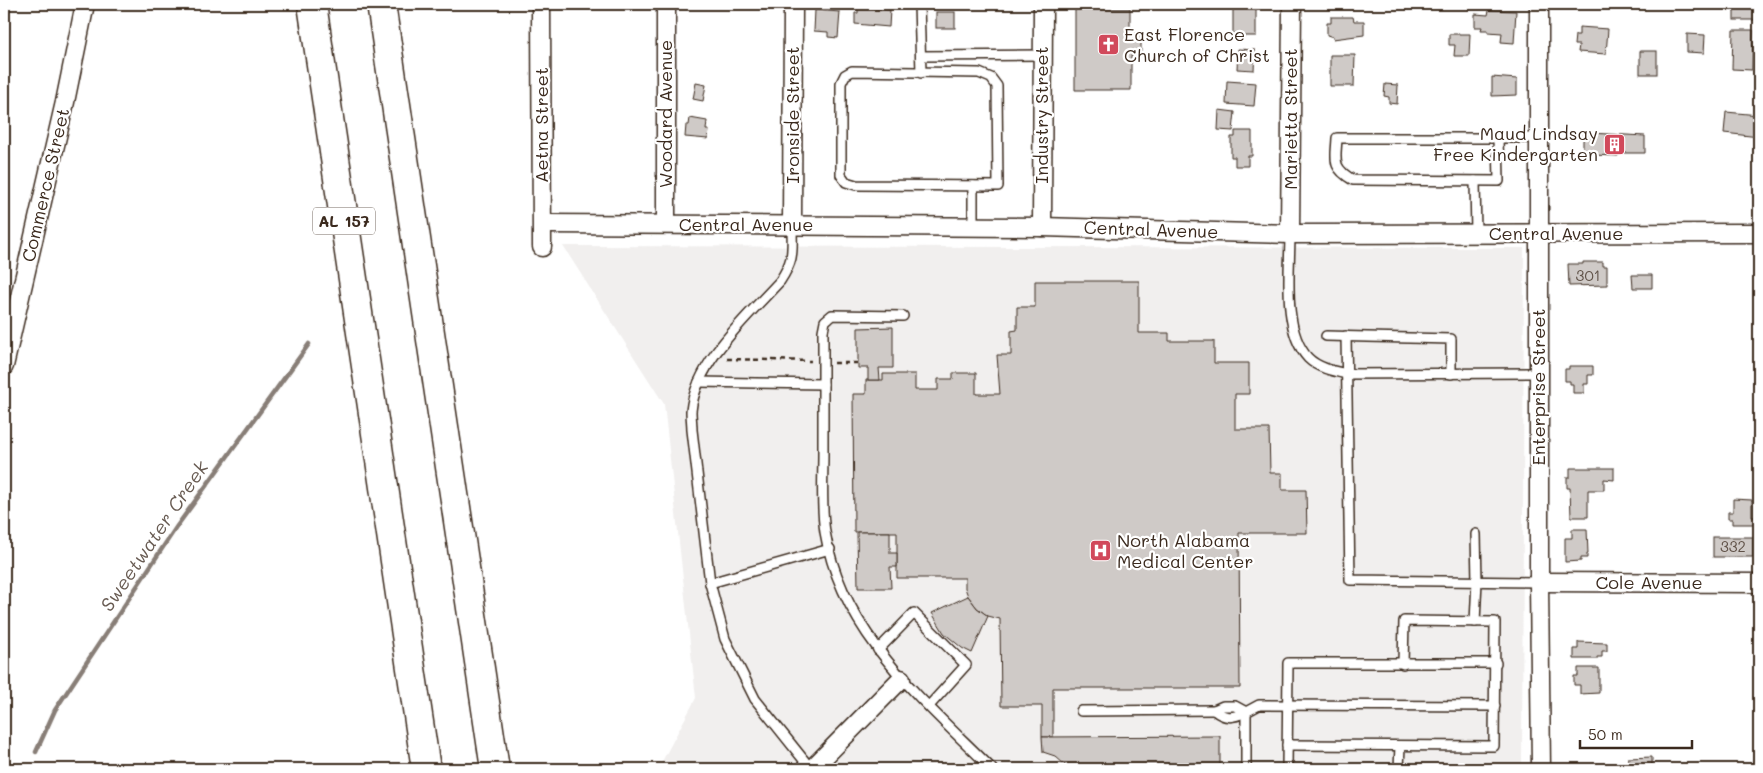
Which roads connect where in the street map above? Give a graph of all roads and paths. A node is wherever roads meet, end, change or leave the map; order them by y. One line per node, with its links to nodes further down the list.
1 (85, 4): 34 (street, Commerce Street)
2 (312, 4): 58 (highway, AL 157)
3 (381, 4): 59 (highway)
4 (541, 4): 18 (street, Aetna Street)
5 (666, 4): 19 (street, Woodard Avenue)
6 (793, 4): 20 (street, Ironside Street)
7 (919, 4): 12 (lane)
8 (1043, 4): 11 (street, Industry Street)
9 (1292, 4): 24 (street, Marietta Street)
10 (1540, 4): 15 (street, Enterprise Street)
11 (1043, 55): 12 (lane); 22 (street, Industry Street)
12 (921, 56): 13 (lane)
13 (921, 73): 17 (lane); 17 (lane)
14 (1498, 138): 15 (lane); 16 (lane); 16 (lane)
15 (1540, 138): 26 (street, Enterprise Street)
16 (1475, 181): 25 (lane)
17 (973, 186): 21 (lane)
18 (543, 224): 19 (street, Central Avenue); 27 (street, Aetna Street)
19 (666, 224): 20 (street, Central Avenue)
20 (792, 225): 21 (street, Central Avenue); 31 (lane)
21 (973, 226): 22 (street, Central Avenue)
22 (1042, 227): 24 (street, Central Avenue)
23 (1759, 233): 26 (street, Central Avenue)
24 (1290, 234): 25 (street, Central Avenue); 36 (lane)
25 (1476, 234): 26 (street, Central Avenue)
26 (1540, 234): 35 (street, Enterprise Street)
27 (542, 247)
28 (903, 316): 33 (lane)
29 (1326, 336): 30 (lane)
30 (1346, 336): 36 (lane); 37 (lane)
31 (716, 352): 33 (path); 38 (lane)
32 (858, 362): 33 (path)
33 (823, 363): 39 (lane)
34 (4, 366)
35 (1539, 373): 37 (lane); 43 (street, Enterprise Street)
36 (1347, 374): 37 (lane); 42 (lane)
37 (1452, 374)
38 (698, 382): 39 (lane); 44 (lane)
39 (823, 384): 41 (lane)
40 (1476, 534): 42 (lane)
41 (830, 550): 44 (lane); 47 (lane)
42 (1477, 581): 43 (lane); 46 (lane)
43 (1539, 582): 45 (street, Cole Avenue); 65 (street, Enterprise Street)
44 (710, 583): 60 (lane)
45 (1759, 583)
46 (1475, 622): 48 (lane); 49 (lane)
47 (878, 650): 50 (lane); 52 (lane)
48 (1496, 663): 49 (lane); 53 (lane)
49 (1403, 664): 51 (lane)
50 (901, 679): 52 (lane); 60 (street)
51 (1288, 705): 53 (lane); 55 (lane); 56 (lane)
52 (929, 706): 61 (lane)
53 (1495, 706): 57 (lane)
54 (1081, 711): 55 (lane)
55 (1246, 712): 62 (lane)
56 (1287, 745): 57 (lane); 63 (lane)
57 (1400, 746): 64 (lane)
58 (426, 769)
59 (495, 769)
60 (812, 769)
61 (992, 769)
62 (1246, 769)
63 (1287, 769)
64 (1399, 769)
65 (1540, 769)

